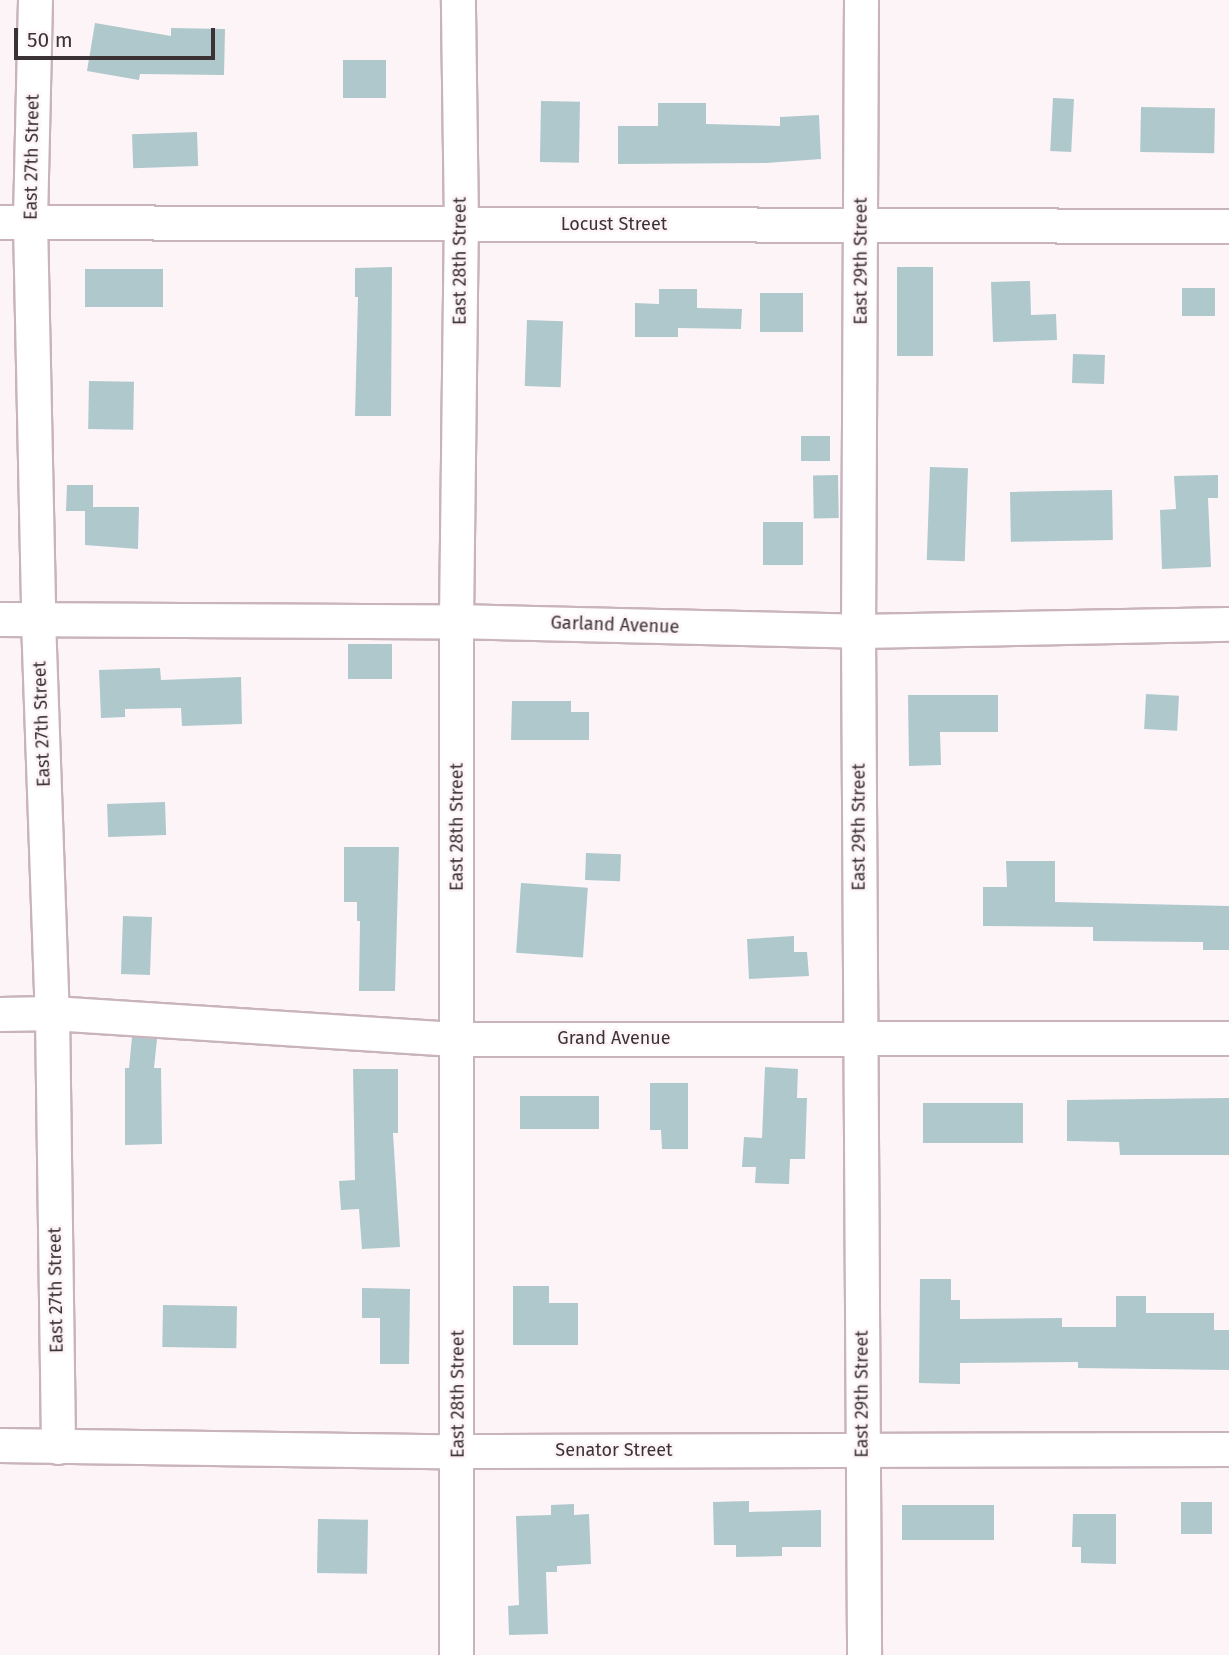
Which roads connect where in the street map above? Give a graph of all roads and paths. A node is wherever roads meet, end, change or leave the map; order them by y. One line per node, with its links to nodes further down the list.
1 (35, 0): 4 (street, East 27th Street)
2 (457, 0): 5 (street, East 28th Street)
3 (861, 0): 6 (street, East 29th Street)
4 (15, 222): 5 (street, Locust Street); 9 (street, East 27th Street)
5 (461, 224): 6 (street, Locust Street); 10 (street, East 28th Street)
6 (861, 225): 7 (street, Locust Street); 12 (street, East 29th Street)
7 (1229, 226)
8 (0, 619): 9 (street, Garland Avenue)
9 (38, 619): 10 (street, Garland Avenue); 13 (street, East 27th Street)
10 (456, 621): 12 (street, Garland Avenue); 17 (street, East 28th Street)
11 (1229, 624): 12 (street, Garland Avenue)
12 (858, 631): 15 (street, East 29th Street)
13 (52, 1013): 14 (street, Grand Avenue); 17 (street, Grand Avenue); 19 (street, East 27th Street)
14 (0, 1014)
15 (860, 1038): 16 (street, Grand Avenue); 17 (street, Grand Avenue); 20 (street, East 29th Street)
16 (1229, 1038)
17 (458, 1039): 22 (street, East 28th Street)
18 (0, 1445): 19 (street, Senator Street)
19 (58, 1447): 22 (street, Senator Street)
20 (862, 1449): 21 (street, Senator Street); 22 (street, Senator Street); 24 (street, East 29th Street)
21 (1229, 1449)
22 (458, 1451): 23 (street, East 28th Street)
23 (456, 1655)
24 (863, 1655)

